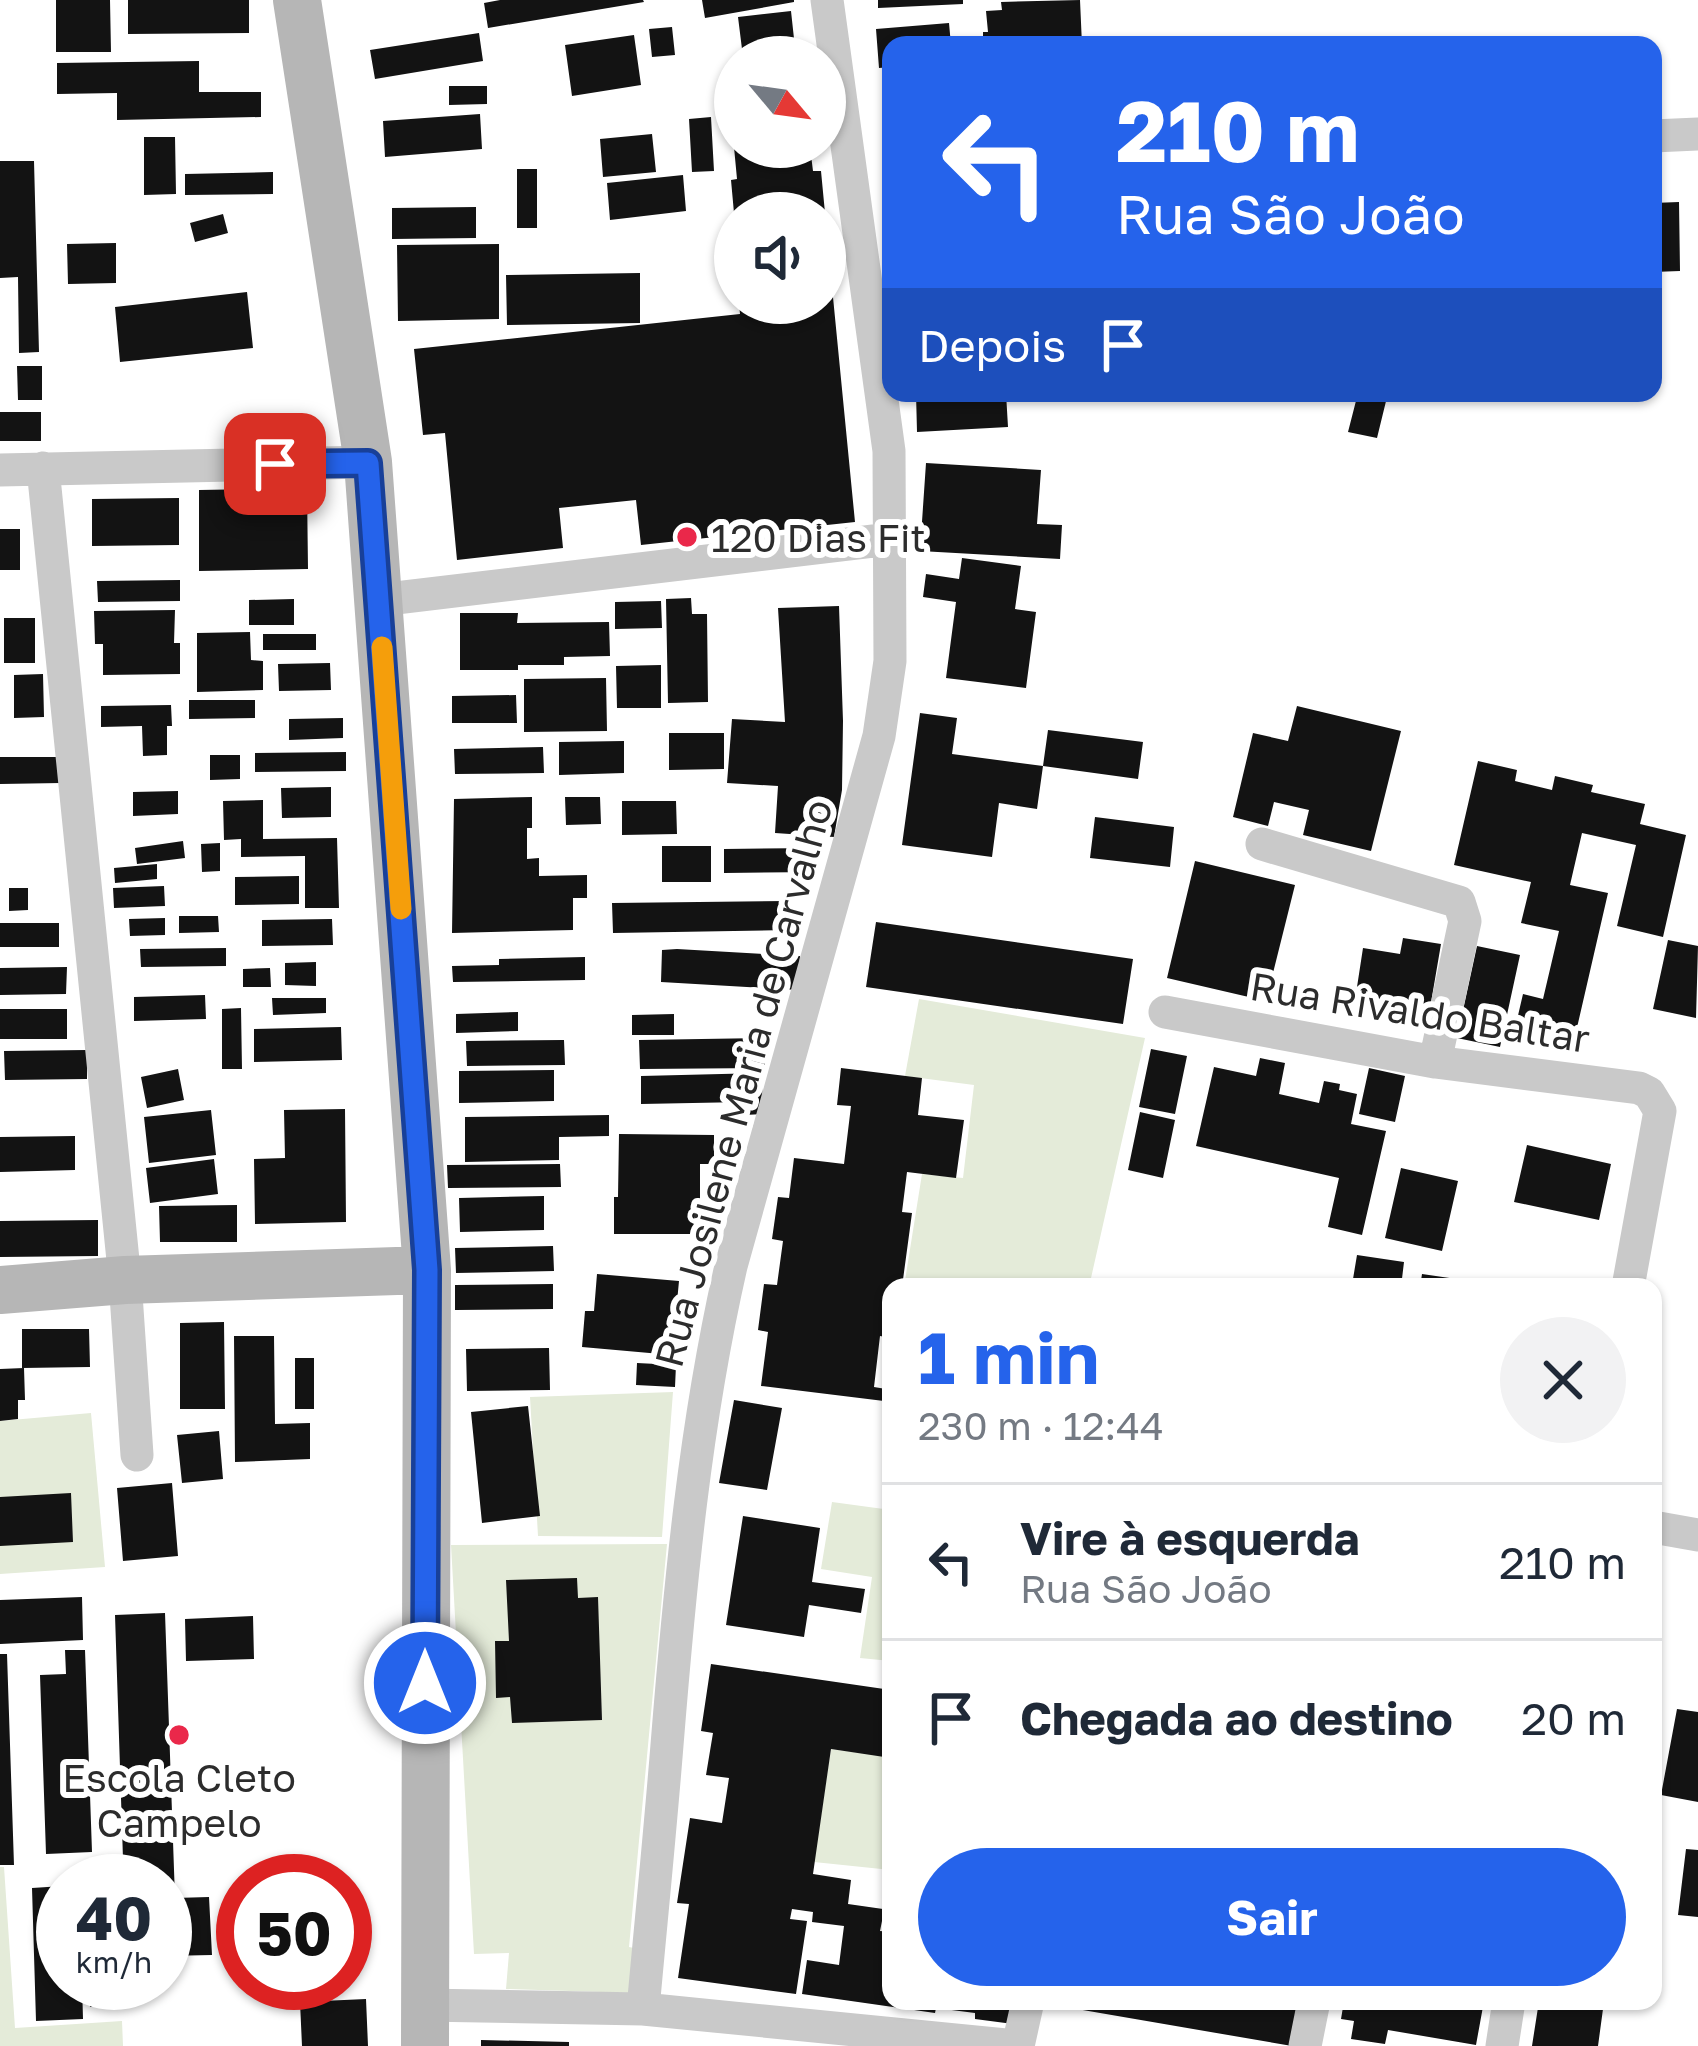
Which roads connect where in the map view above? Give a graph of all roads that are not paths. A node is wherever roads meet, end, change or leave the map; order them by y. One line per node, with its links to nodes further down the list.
1 (297, 0): 7 (main road)
2 (827, 0): 5 (street, Rua Josilene Maria de Carvalho)
3 (1698, 134): 4 (street)
4 (1662, 136)
5 (882, 394)
6 (883, 402): 10 (street, Rua Josilene Maria de Carvalho)
7 (368, 463): 8 (street); 11 (main road)
8 (43, 467): 9 (street); 17 (street)
9 (0, 470)
10 (890, 539): 11 (street); 22 (street, Rua Josilene Maria de Carvalho)
11 (379, 600): 15 (main road)
12 (1262, 844): 14 (street)
13 (1165, 1012): 14 (street, Rua Rivaldo Baltar)
14 (1435, 1062): 16 (street, Rua Rivaldo Baltar)
15 (427, 1270): 17 (main road); 26 (main road)
16 (1630, 1278)
17 (125, 1280): 18 (main road); 19 (street)
18 (0, 1290)
19 (137, 1455)
20 (1662, 1528): 21 (street)
21 (1698, 1534)
22 (643, 2009): 26 (street); 27 (street)
23 (1026, 2010): 27 (street)
24 (1312, 2010): 28 (street)
25 (1508, 2010): 29 (street)
26 (424, 2025)
27 (1017, 2046)
28 (1305, 2046)
29 (1502, 2046)

